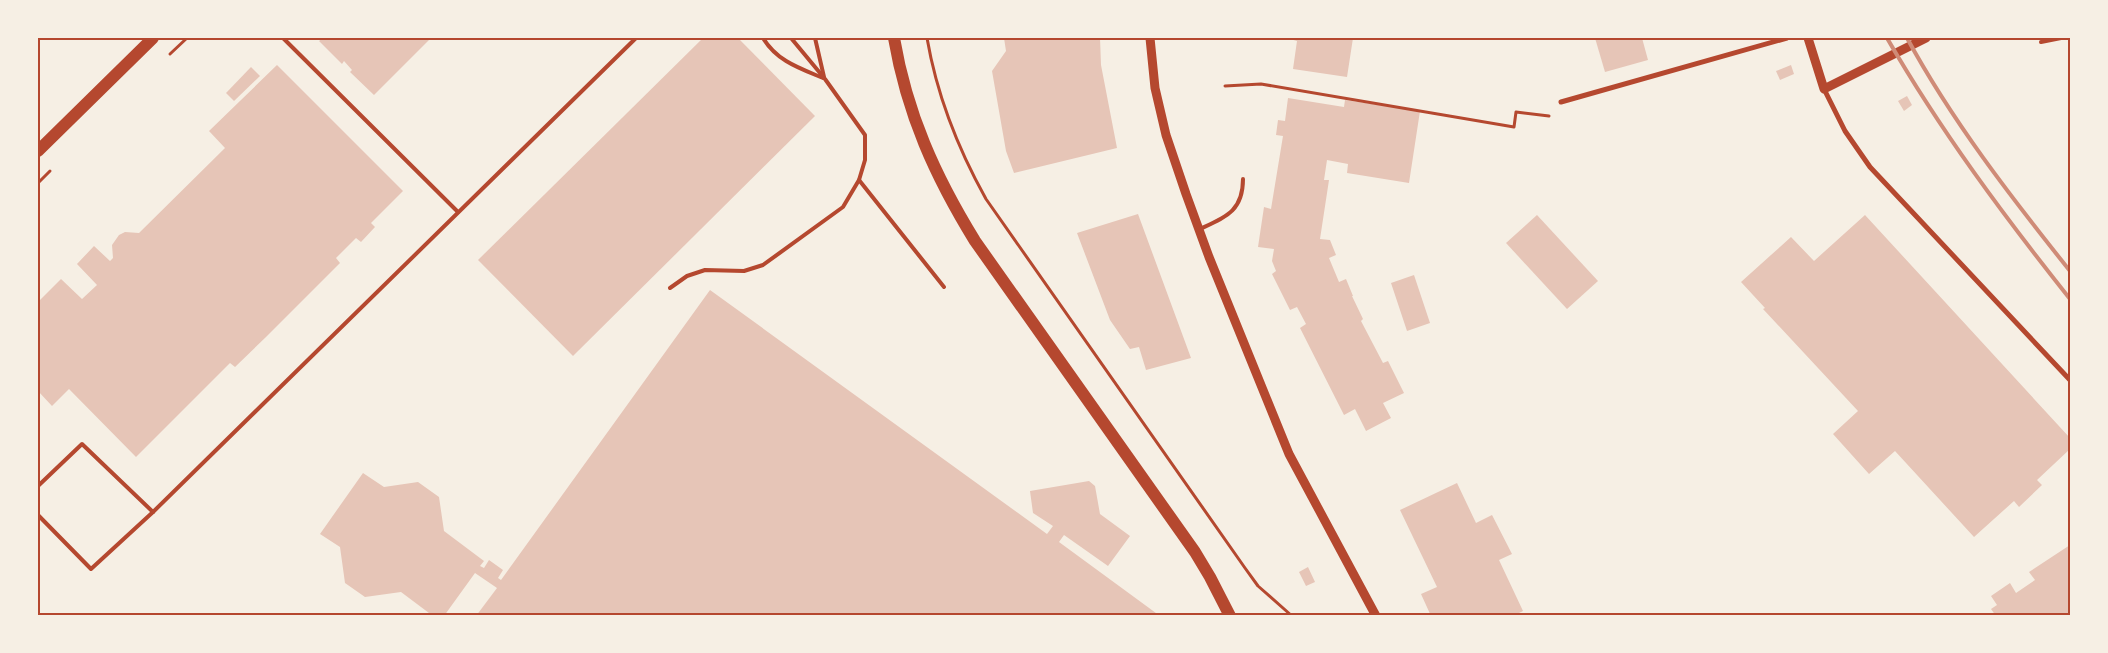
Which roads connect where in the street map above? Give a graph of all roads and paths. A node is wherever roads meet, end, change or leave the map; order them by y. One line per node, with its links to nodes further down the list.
1 (153, 38): 20 (main road)
2 (283, 38): 23 (lane)
3 (636, 38): 23 (lane)
4 (763, 38): 15 (lane)
5 (791, 38): 15 (lane)
6 (815, 38): 15 (lane)
7 (894, 38): 31 (main road)
8 (927, 38): 32 (path)
9 (1150, 38): 24 (street)
10 (1787, 38): 18 (street)
11 (1808, 38): 17 (street)
12 (1926, 38): 17 (street)
13 (2061, 38): 14 (lane)
14 (2041, 42)
15 (825, 79): 22 (lane)
16 (1226, 86): 19 (path)
17 (1824, 89): 27 (street)
18 (1562, 102)
19 (1553, 117)
20 (38, 151)
21 (1243, 179): 24 (lane)
22 (859, 180): 25 (lane); 26 (lane)
23 (458, 212): 29 (lane)
24 (1200, 229): 33 (street)
25 (944, 287)
26 (670, 288)
27 (2070, 380)
28 (38, 486): 29 (lane)
29 (153, 512): 30 (lane)
30 (38, 515)
31 (1230, 616)
32 (1292, 616)
33 (1376, 616)

